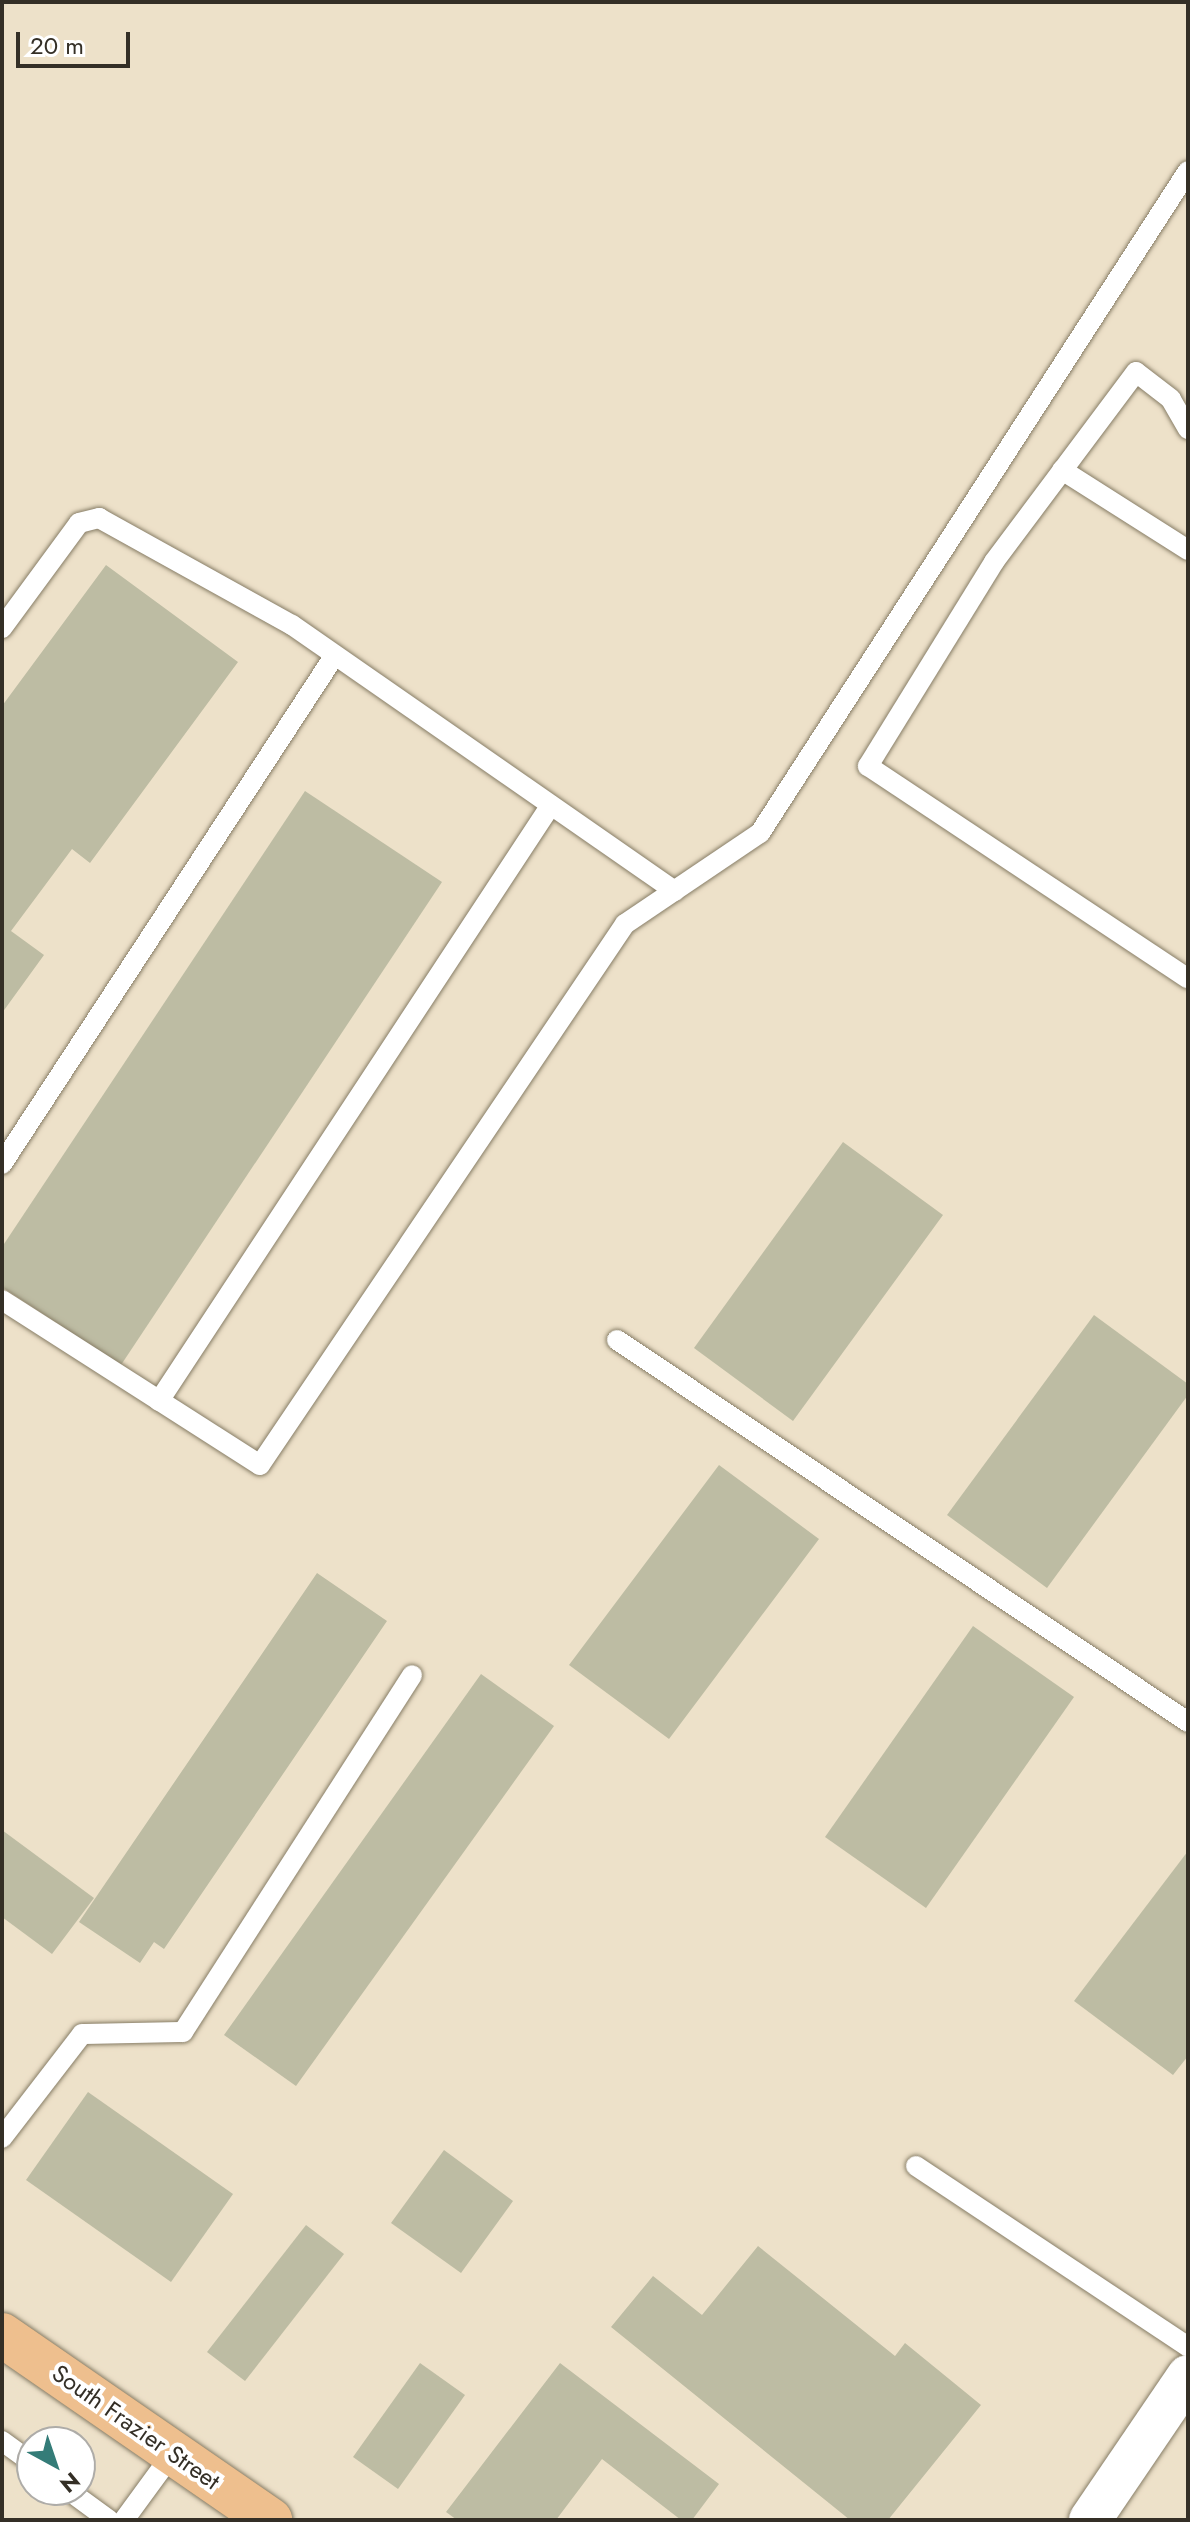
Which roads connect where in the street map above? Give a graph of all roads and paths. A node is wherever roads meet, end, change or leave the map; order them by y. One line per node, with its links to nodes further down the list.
1 (1188, 171): 8 (lane)
2 (1188, 429): 3 (lane)
3 (1062, 470): 4 (lane); 9 (lane)
4 (1188, 550)
5 (2, 628): 6 (lane)
6 (335, 655): 7 (lane); 10 (lane)
7 (551, 805): 8 (lane); 13 (lane)
8 (675, 891): 13 (lane)
9 (1188, 979)
10 (2, 1164)
11 (2, 1300): 13 (lane)
12 (617, 1340): 15 (lane)
13 (159, 1401)
14 (412, 1675): 16 (lane)
15 (1188, 1722)
16 (2, 2138)
17 (916, 2166): 19 (lane)
18 (2, 2335): 21 (main road, South Frazier Street)
19 (1188, 2347)
20 (1188, 2376): 26 (street)
21 (173, 2453): 24 (lane); 25 (main road, South Frazier Street)
22 (90, 2506): 23 (lane)
23 (109, 2520)
24 (124, 2520)
25 (270, 2520)
26 (1090, 2520)

